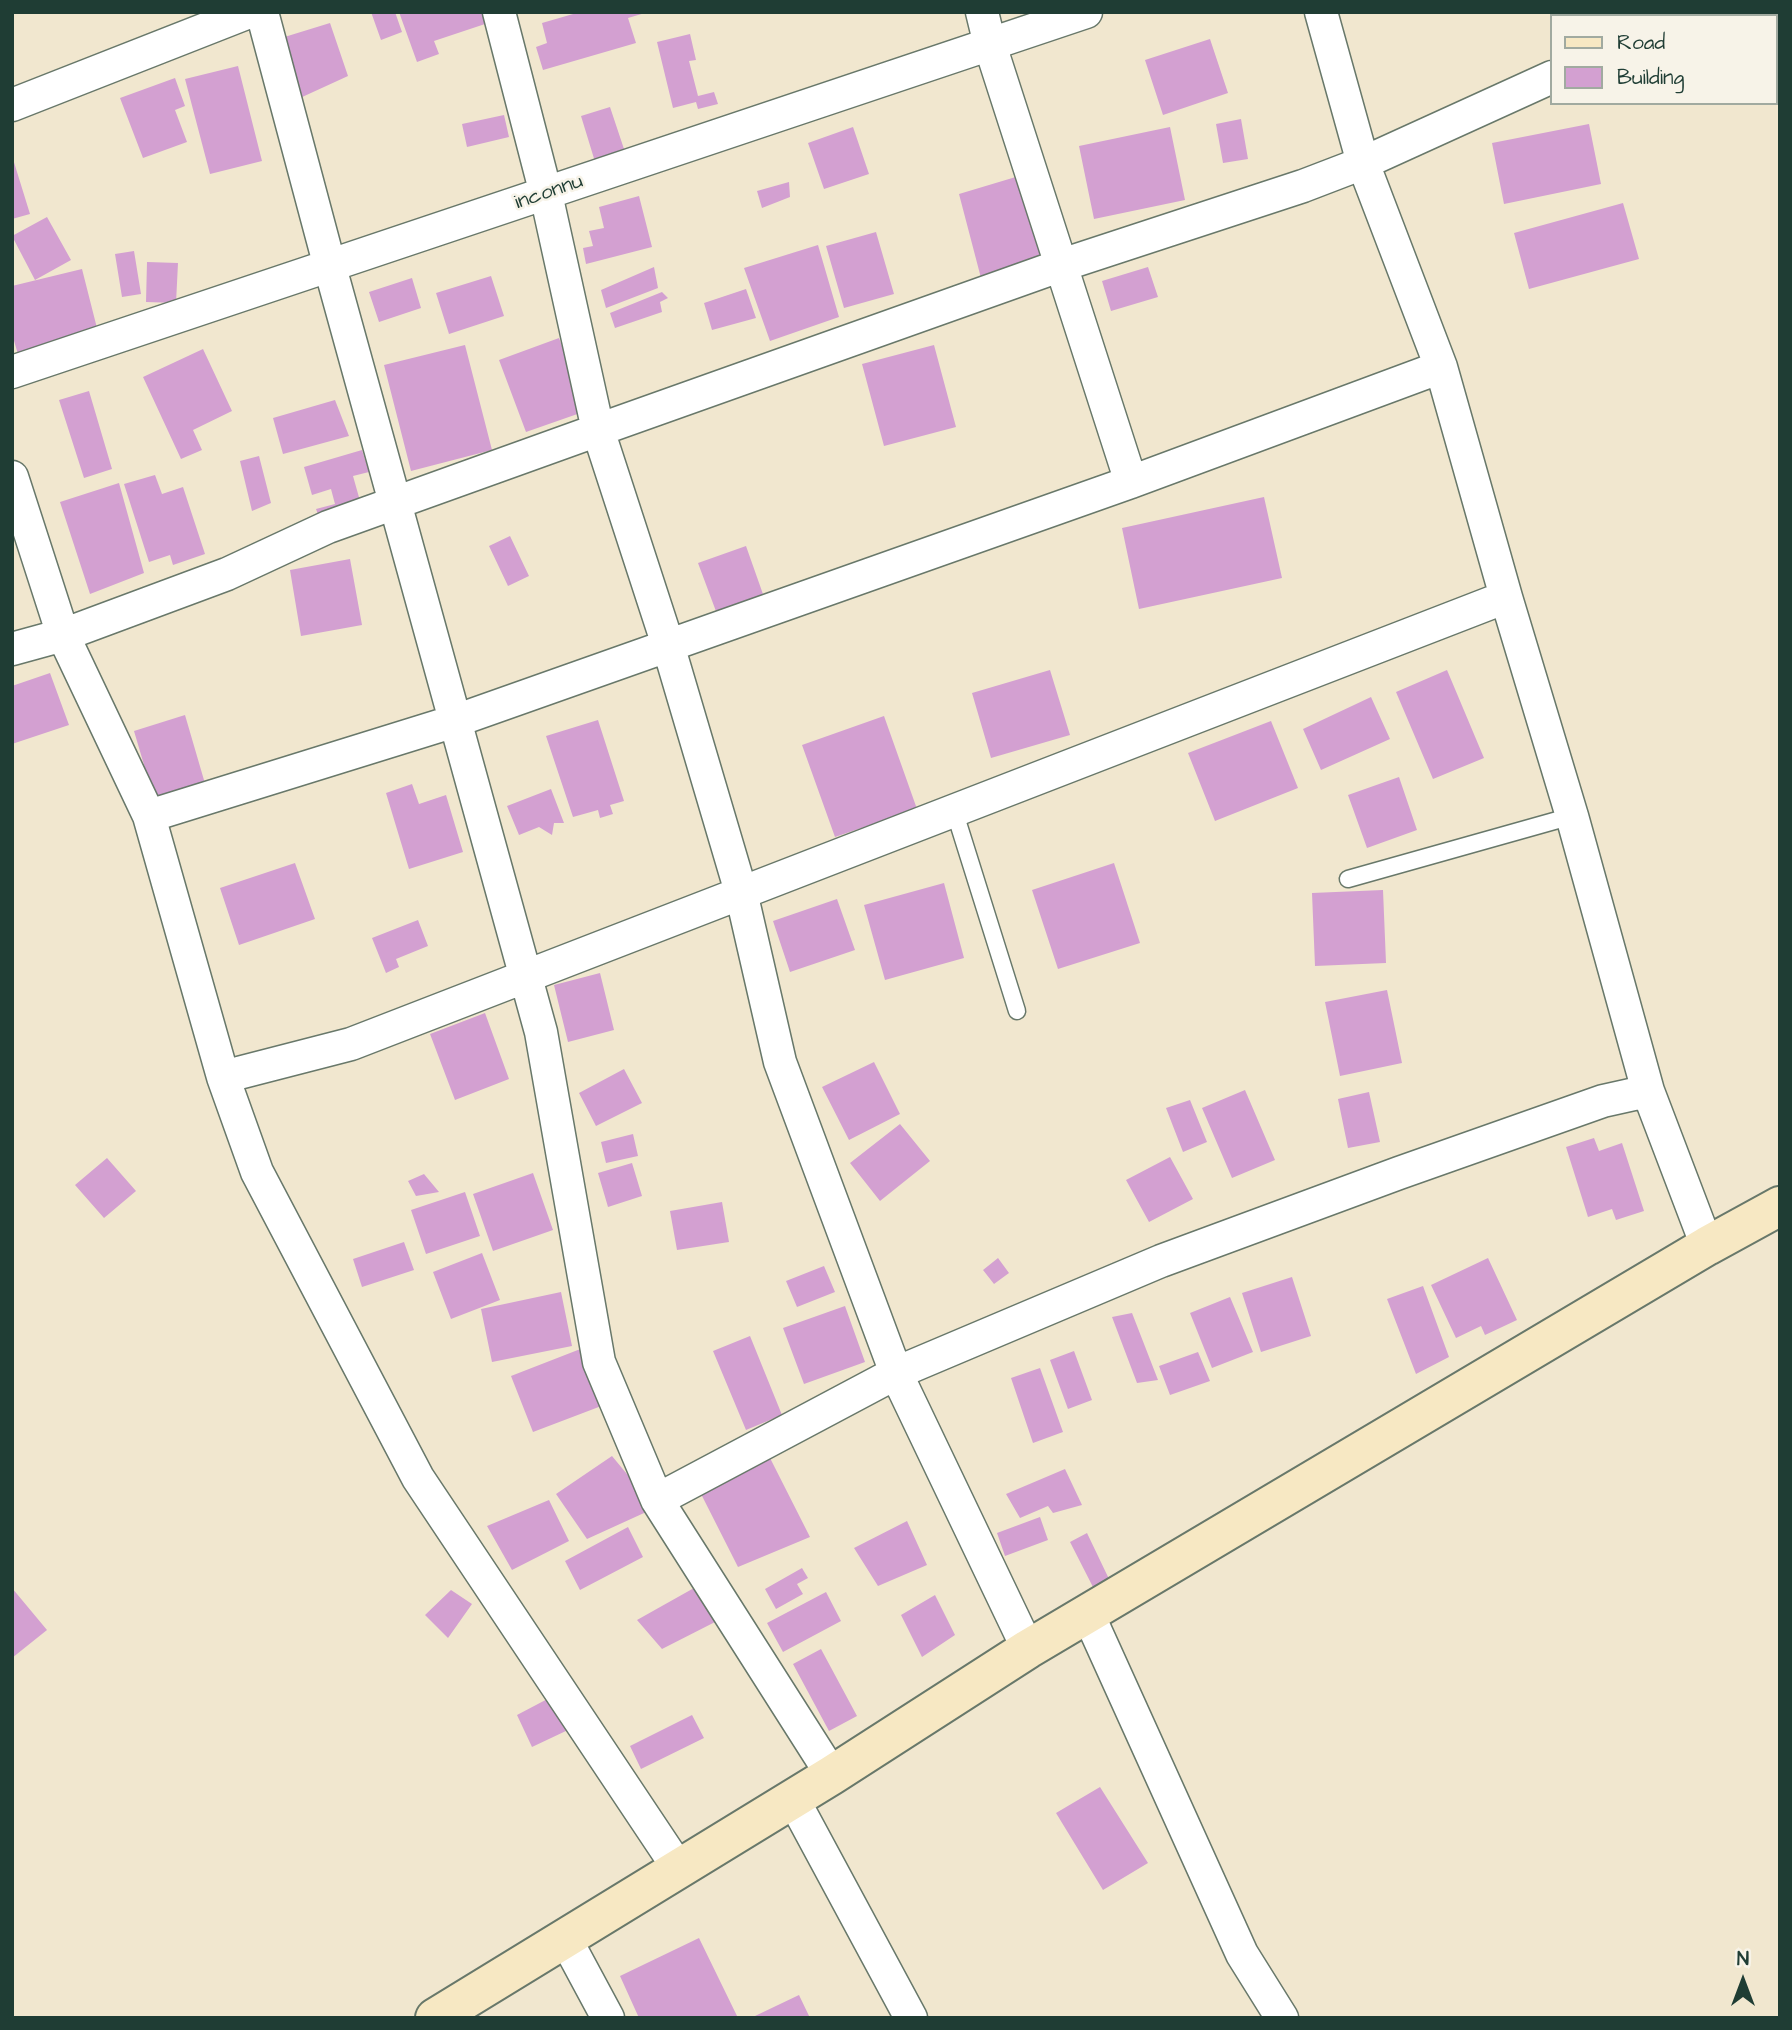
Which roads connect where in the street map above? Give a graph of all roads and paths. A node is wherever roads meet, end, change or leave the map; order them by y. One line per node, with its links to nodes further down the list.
1 (249, 12): 9 (street)
2 (262, 12): 13 (street)
3 (499, 12): 11 (street)
4 (982, 12): 7 (street)
5 (1086, 12): 7 (street, inconnu)
6 (1321, 12): 10 (street)
7 (990, 45): 11 (street, inconnu); 12 (street)
8 (1550, 78): 10 (street)
9 (12, 105)
10 (1363, 163): 12 (street); 14 (street)
11 (546, 194): 13 (street, inconnu); 16 (street)
12 (1062, 265): 16 (street); 18 (street)
13 (330, 267): 15 (street, inconnu); 19 (street)
14 (1441, 367): 18 (street); 20 (street)
15 (12, 372)
16 (598, 430): 19 (street); 22 (street)
17 (12, 477): 21 (street)
18 (1131, 482): 22 (street)
19 (395, 503): 21 (street); 24 (street)
20 (1506, 597): 25 (street); 27 (street)
21 (64, 635): 23 (street); 26 (street)
22 (668, 645): 24 (street); 29 (street)
23 (12, 649)
24 (455, 721): 26 (street); 30 (street)
25 (954, 810): 29 (street); 31 (lane)
26 (149, 816): 32 (street)
27 (1572, 816): 28 (lane); 33 (street)
28 (1348, 879)
29 (741, 892): 30 (street); 36 (street)
30 (525, 976): 32 (street); 37 (street)
31 (1017, 1011)
32 (223, 1077): 42 (street)
33 (1648, 1091): 35 (street); 36 (street)
34 (1780, 1206): 35 (main road)
35 (1707, 1246): 38 (main road)
36 (897, 1373): 37 (street); 39 (street)
37 (657, 1500): 40 (street)
38 (1088, 1614): 39 (main road); 47 (street)
39 (1028, 1649): 40 (main road)
40 (832, 1775): 41 (main road)
41 (793, 1799): 42 (main road); 46 (street)
42 (679, 1869): 43 (main road)
43 (565, 1938): 44 (main road); 45 (street)
44 (435, 2018)
45 (608, 2018)
46 (911, 2018)
47 (1282, 2018)

